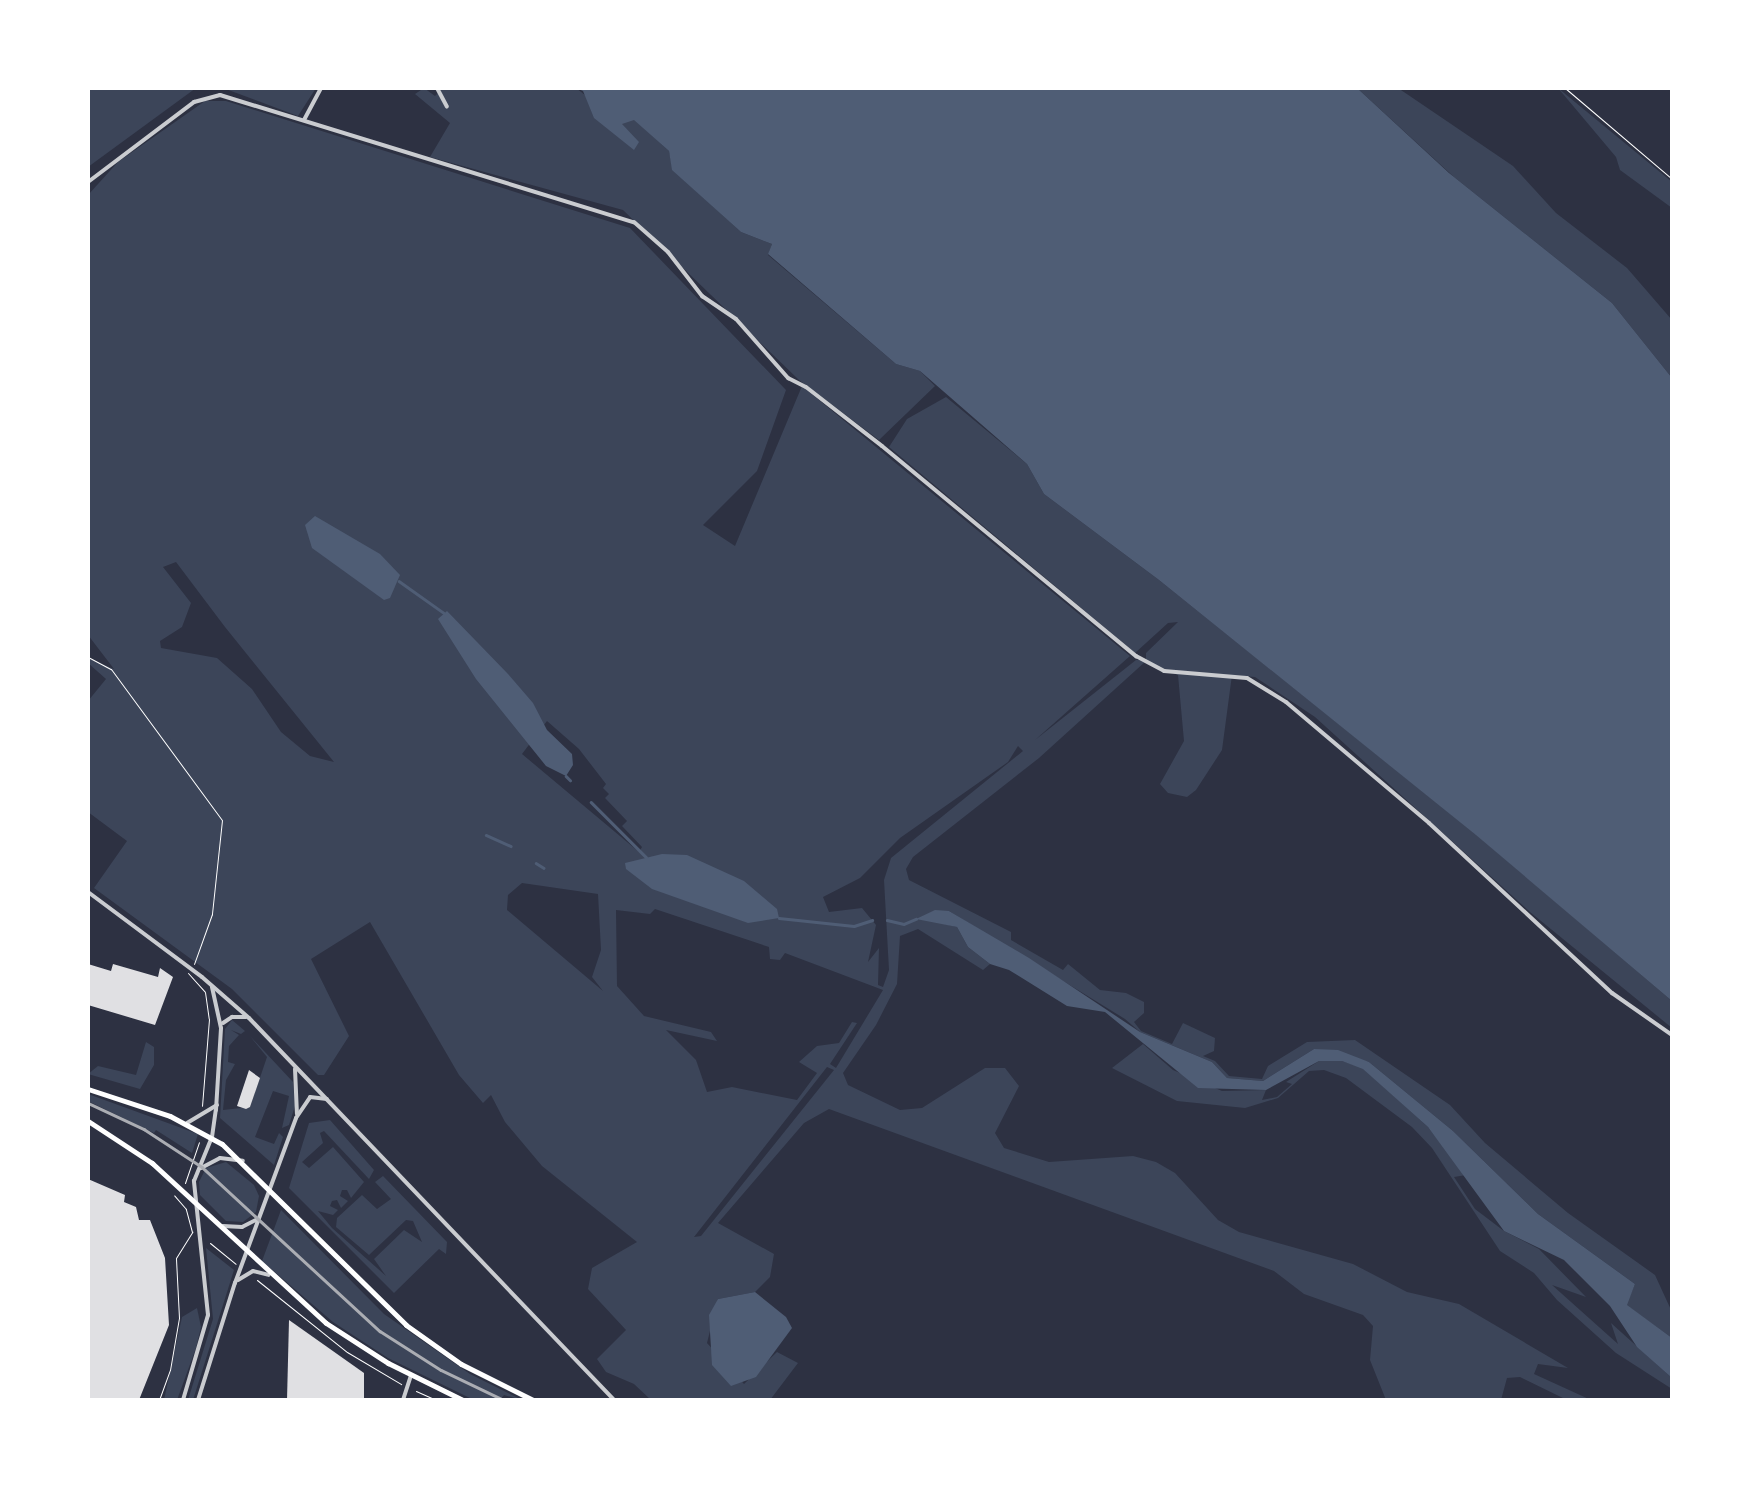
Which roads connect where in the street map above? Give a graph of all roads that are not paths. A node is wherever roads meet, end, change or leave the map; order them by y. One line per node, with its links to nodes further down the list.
1 (321, 88): 4 (street)
2 (437, 88): 3 (street)
3 (447, 107)
4 (304, 120): 5 (street); 10 (street)
5 (88, 182)
6 (88, 892): 7 (street)
7 (210, 983): 8 (street); 9 (street)
8 (248, 1018): 9 (street); 11 (street)
9 (222, 1028): 14 (street)
10 (1672, 1036)
11 (294, 1064): 13 (street); 15 (street)
12 (88, 1090): 17 (main road)
13 (327, 1098): 15 (street); 34 (street)
14 (217, 1105): 17 (street); 18 (street)
15 (296, 1118): 21 (street)
16 (88, 1121): 22 (main road)
17 (186, 1123): 18 (main road)
18 (212, 1137): 19 (main road); 20 (street)
19 (243, 1161): 20 (street); 21 (main road)
20 (195, 1176): 22 (street)
21 (270, 1188): 23 (street); 33 (main road)
22 (196, 1205): 24 (main road); 29 (street)
23 (261, 1213): 24 (street); 25 (street)
24 (218, 1226): 25 (main road)
25 (246, 1253): 26 (main road); 27 (street)
26 (269, 1275): 27 (street); 28 (main road)
27 (235, 1284): 30 (street)
28 (411, 1376): 31 (street); 32 (main road)
29 (183, 1400)
30 (198, 1400)
31 (403, 1400)
32 (464, 1400)
33 (533, 1400)
34 (614, 1400)

